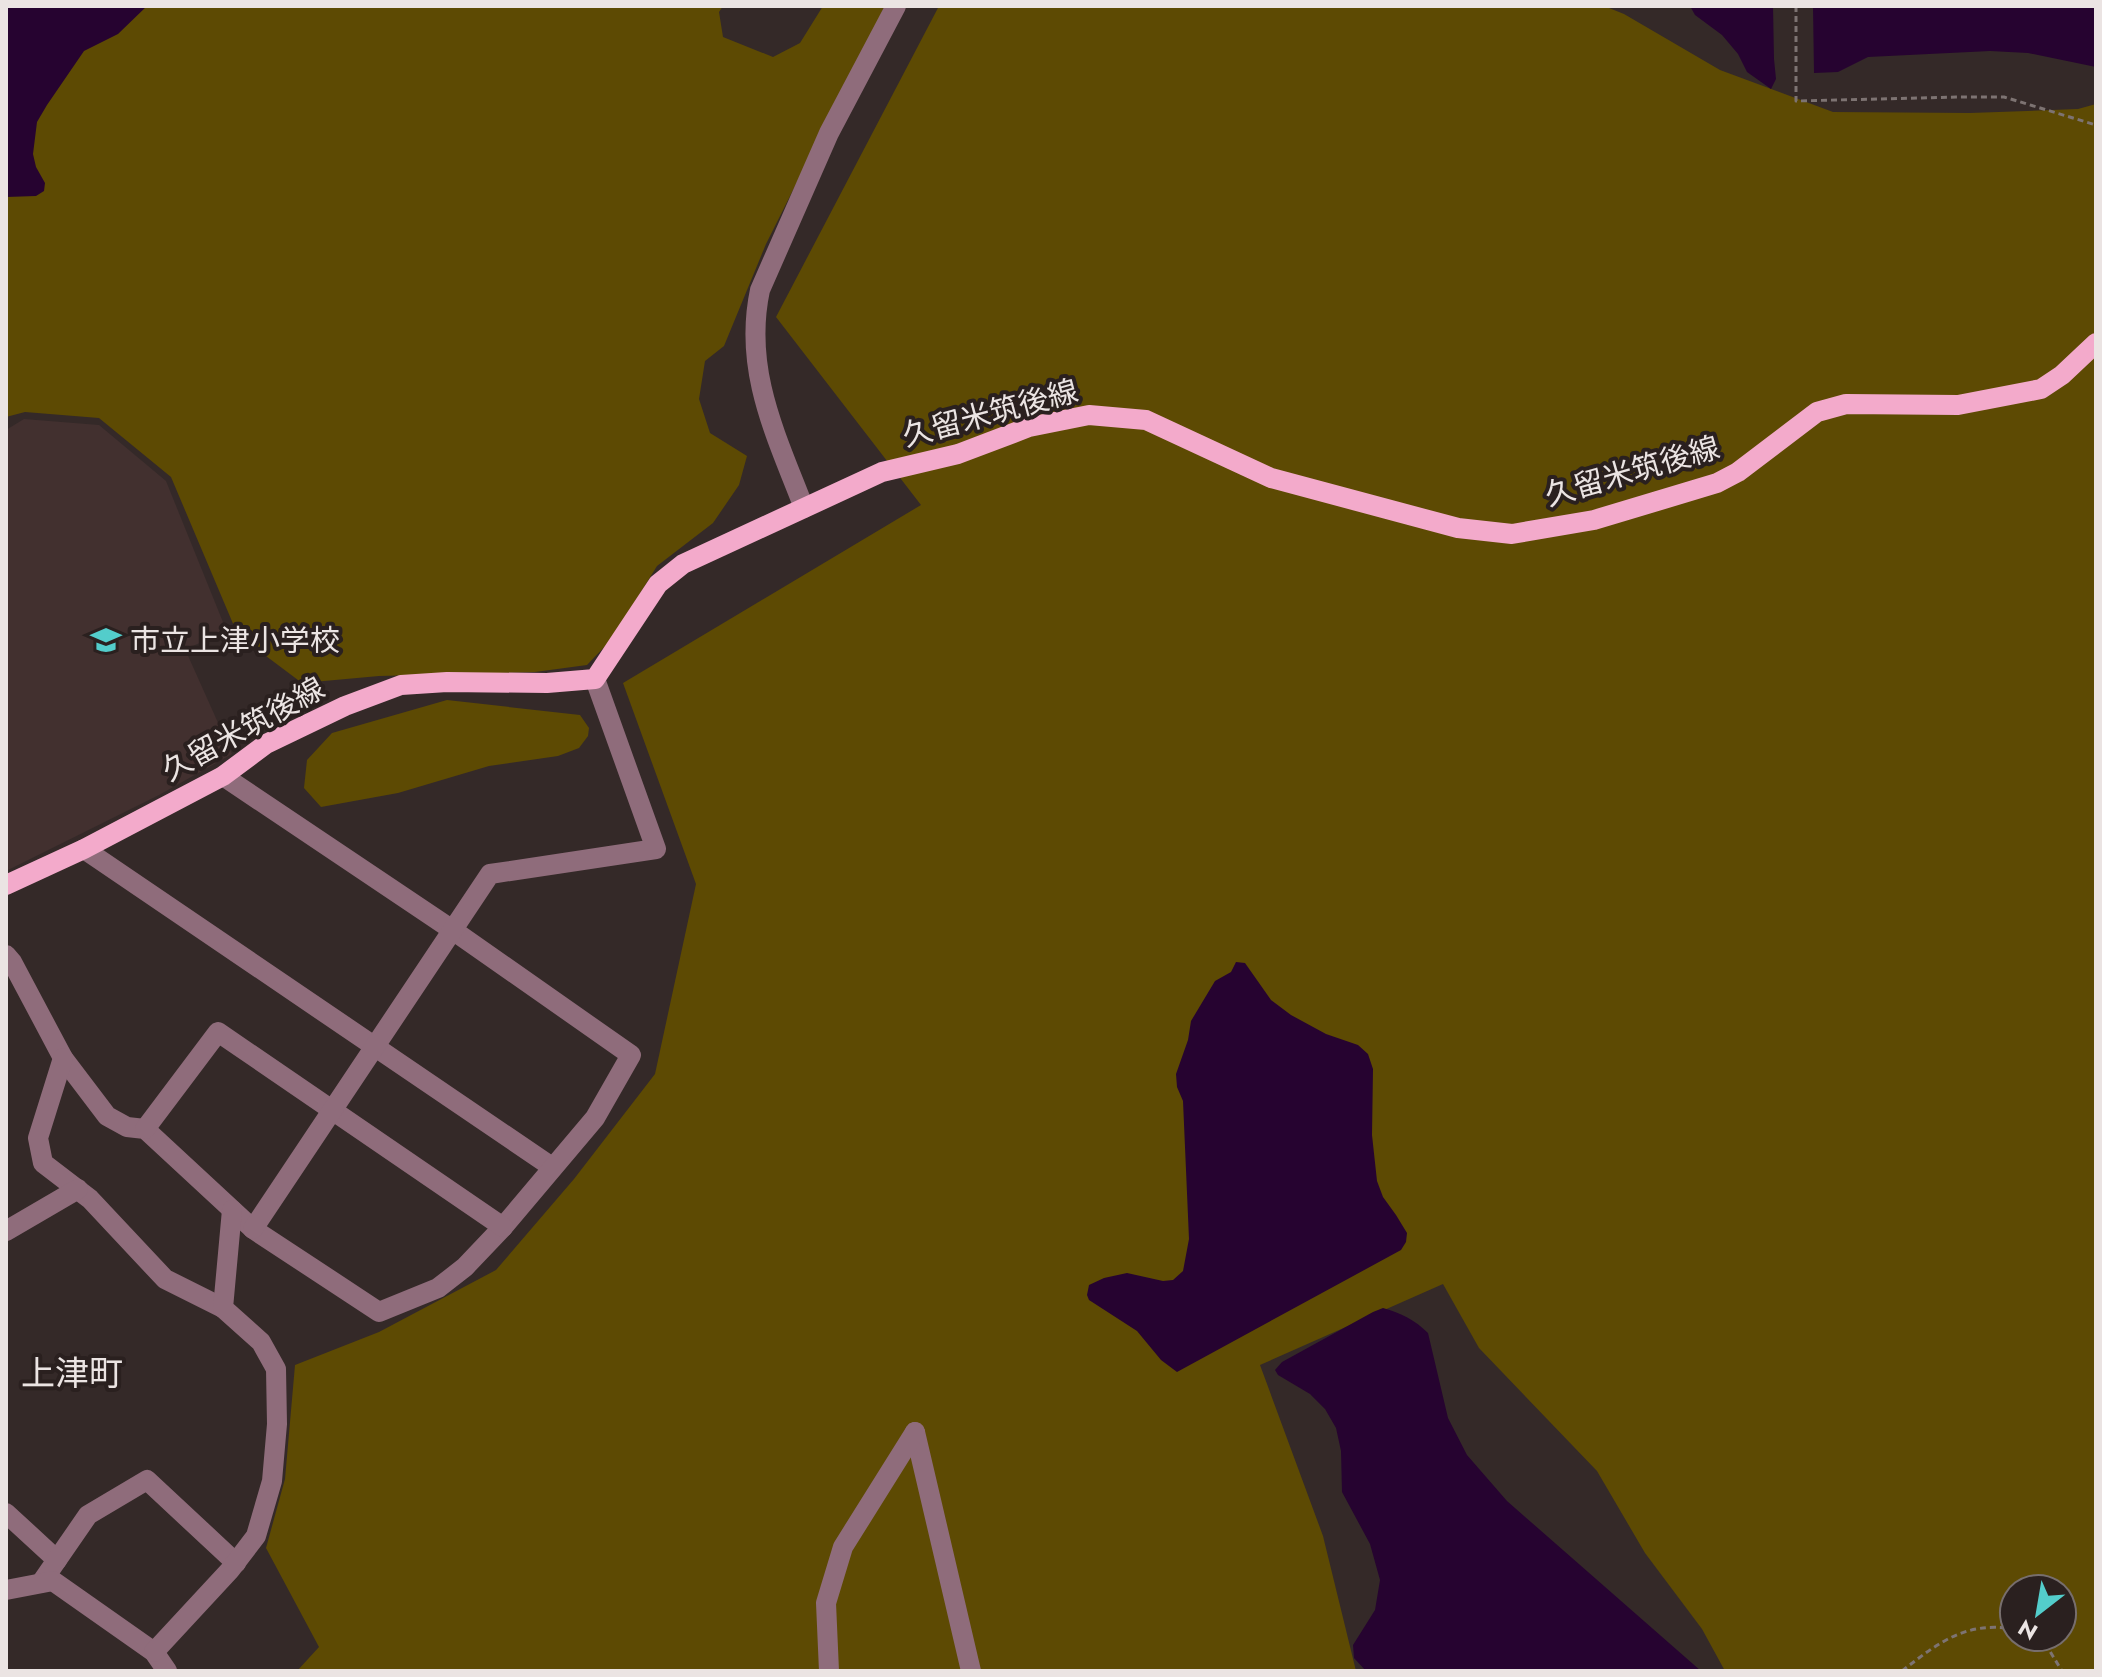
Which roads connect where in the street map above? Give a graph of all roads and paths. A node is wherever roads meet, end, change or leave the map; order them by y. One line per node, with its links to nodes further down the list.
1 (896, 6): 5 (street)
2 (1796, 6): 3 (path)
3 (2096, 125)
4 (2096, 343): 5 (main road, 久留米筑後線)
5 (804, 508): 6 (main road, 久留米筑後線)
6 (595, 679): 7 (main road, 久留米筑後線); 10 (street)
7 (223, 776): 8 (main road, 久留米筑後線); 10 (street)
8 (84, 849): 9 (main road, 久留米筑後線); 12 (street)
9 (6, 885)
10 (454, 931): 12 (street); 19 (street)
11 (6, 955): 13 (street)
12 (377, 1047): 14 (street); 16 (street)
13 (63, 1058): 15 (street); 17 (street)
14 (334, 1110): 15 (street); 19 (street); 20 (street)
15 (145, 1129): 18 (street)
16 (549, 1165)
17 (78, 1189): 21 (street); 22 (street)
18 (232, 1210): 20 (street); 22 (street)
19 (503, 1227): 20 (street)
20 (253, 1229)
21 (6, 1231)
22 (223, 1308): 25 (street)
23 (6, 1513): 24 (street)
24 (57, 1560): 25 (street); 26 (street)
25 (236, 1563): 29 (street)
26 (41, 1583): 27 (street); 29 (street)
27 (6, 1590)
28 (1998, 1627): 34 (path)
29 (154, 1652): 31 (street)
30 (2051, 1653): 35 (path)
31 (167, 1671)
32 (829, 1671): 33 (street)
33 (971, 1671)
34 (1902, 1671)
35 (2062, 1671)

